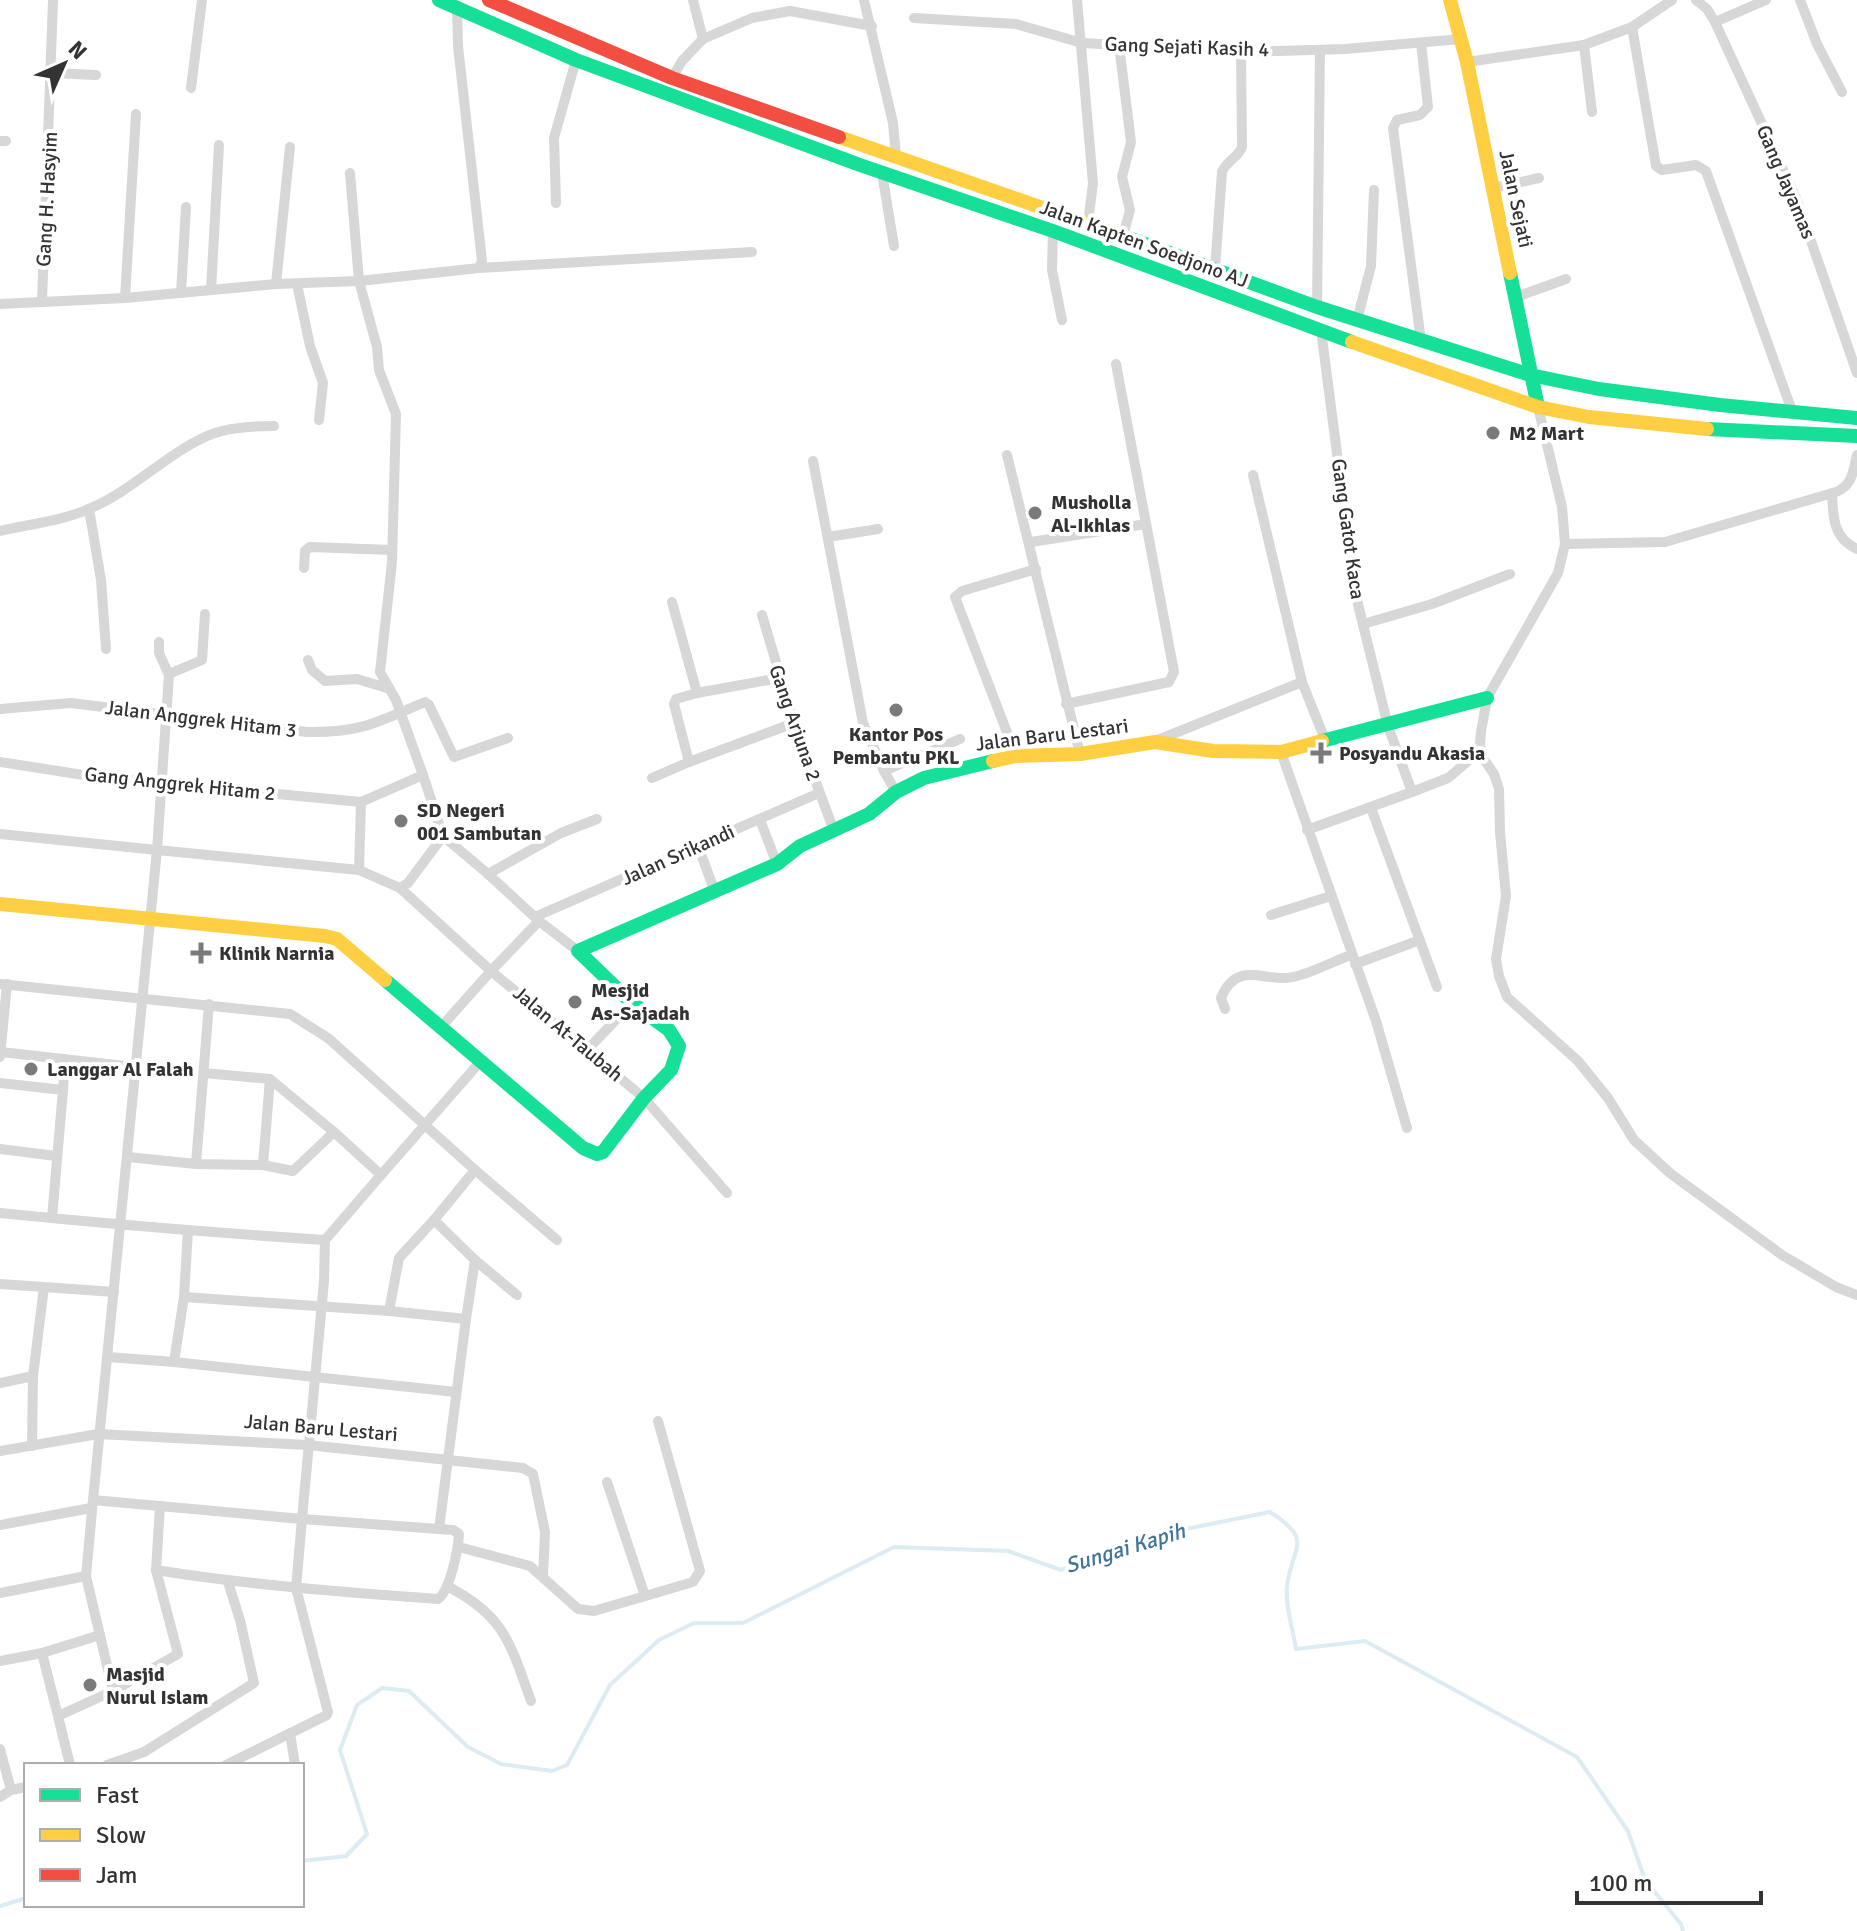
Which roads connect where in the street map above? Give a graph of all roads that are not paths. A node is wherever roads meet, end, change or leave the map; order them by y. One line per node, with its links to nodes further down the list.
1 (53, 0): 29 (street, Gang H. Hasyim)
2 (202, 0): 32 (street)
3 (439, 0): 14 (main road, Jalan Kapten Soedjono AJ)
4 (489, 0): 31 (main road, Jalan Kapten Soedjono AJ)
5 (693, 0): 19 (street)
6 (864, 0): 17 (street)
7 (1077, 0): 21 (street)
8 (1450, 0): 20 (main road, Jalan Sejati)
9 (1672, 0): 18 (street)
10 (1696, 0): 16 (street, Gang Jayamas)
11 (1766, 0): 16 (street)
12 (1800, 0): 33 (street)
13 (789, 5): 17 (street); 19 (street)
14 (457, 9): 27 (main road, Jalan Kapten Soedjono AJ); 53 (street)
15 (914, 18): 21 (street, Gang Sejati Kasih 4)
16 (1715, 22): 71 (street, Gang Jayamas)
17 (872, 26): 39 (street)
18 (1632, 27): 24 (street); 74 (street)
19 (703, 39): 31 (street)
20 (1461, 39): 22 (street, Gang Sejati Kasih 4); 28 (main road, Jalan Sejati)
21 (1082, 43): 23 (street, Gang Sejati Kasih 4); 48 (street)
22 (1421, 43): 25 (street, Gang Sejati Kasih 4); 69 (street)
23 (1119, 45): 26 (street, Gang Sejati Kasih 4); 50 (street)
24 (1584, 45): 28 (street); 34 (street)
25 (1320, 50): 26 (street, Gang Sejati Kasih 4); 65 (street)
26 (1241, 51): 54 (street)
27 (576, 60): 40 (main road, Jalan Kapten Soedjono AJ); 46 (street)
28 (1467, 62): 44 (main road, Jalan Sejati)
29 (52, 73): 30 (street); 63 (street, Gang H. Hasyim)
30 (96, 75)
31 (672, 78): 37 (main road, Jalan Kapten Soedjono AJ)
32 (191, 88)
33 (1842, 92)
34 (1592, 112)
35 (136, 114): 62 (street)
36 (219, 145): 59 (street)
37 (865, 146): 39 (main road, Jalan Kapten Soedjono AJ); 40 (main road)
38 (290, 147): 57 (street)
39 (896, 156): 48 (main road, Jalan Kapten Soedjono AJ)
40 (860, 165): 42 (main road, Jalan Kapten Soedjono AJ)
41 (350, 173): 56 (street)
42 (882, 173): 49 (main road, Jalan Kapten Soedjono AJ); 51 (street)
43 (1539, 178): 44 (street)
44 (1493, 188): 61 (main road, Jalan Sejati)
45 (1374, 190): 67 (street)
46 (556, 203)
47 (186, 207): 60 (street)
48 (1088, 223): 50 (main road, Jalan Kapten Soedjono AJ)
49 (1053, 231): 66 (street); 68 (main road, Jalan Kapten Soedjono AJ)
50 (1123, 236): 54 (main road, Jalan Kapten Soedjono AJ)
51 (894, 246)
52 (752, 252): 53 (street)
53 (479, 268): 56 (street)
54 (1215, 269): 65 (main road, Jalan Kapten Soedjono AJ)
55 (1566, 279): 61 (street)
56 (359, 281): 58 (street); 92 (street)
57 (276, 284): 58 (street); 59 (street)
58 (297, 284): 76 (street)
59 (211, 290): 60 (street)
60 (181, 293): 62 (street)
61 (1516, 297): 72 (main road, Jalan Sejati)
62 (125, 298): 63 (street)
63 (42, 301): 64 (street)
64 (0, 304)
65 (1317, 307): 67 (main road, Jalan Kapten Soedjono AJ)
66 (1062, 320)
67 (1357, 320): 69 (main road, Jalan Kapten Soedjono AJ)
68 (1321, 330): 73 (main road, Jalan Kapten Soedjono AJ); 99 (street, Gang Gatot Kaca)
69 (1421, 341): 72 (main road, Jalan Kapten Soedjono AJ)
70 (1116, 364): 85 (street)
71 (1857, 373)
72 (1530, 375): 73 (main road, Jalan Sejati); 74 (main road, Jalan Kapten Soedjono AJ)
73 (1538, 407): 78 (main road, Jalan Kapten Soedjono AJ); 90 (street)
74 (1792, 411): 75 (main road, Jalan Kapten Soedjono AJ)
75 (1857, 418)
76 (319, 420)
77 (274, 426): 84 (street)
78 (1857, 436)
79 (1007, 455): 89 (street)
80 (1857, 455): 83 (street)
81 (813, 461): 88 (street)
82 (1253, 475): 105 (street)
83 (1832, 493): 90 (street); 91 (street)
84 (89, 509): 87 (street); 101 (street)
85 (1146, 524): 89 (street); 109 (street)
86 (878, 529): 88 (street)
87 (0, 531)
88 (828, 537): 125 (street)
89 (1031, 542): 94 (street)
90 (1565, 544): 108 (street)
91 (1857, 549)
92 (392, 550): 93 (street); 106 (street)
93 (304, 568)
94 (1036, 569): 109 (street); 122 (street)
95 (1510, 574): 99 (street)
96 (672, 602): 107 (street)
97 (205, 614): 103 (street)
98 (762, 615): 104 (street, Gang Arjuna 2)
99 (1363, 624): 114 (street, Gang Gatot Kaca)
100 (159, 642): 103 (street)
101 (106, 649)
102 (308, 660): 106 (street)
103 (169, 674): 111 (street)
104 (779, 678): 107 (street); 113 (street, Gang Arjuna 2)
105 (1302, 682): 117 (street); 118 (street)
106 (387, 688): 112 (street)
107 (697, 693): 124 (street)
108 (1487, 698): 114 (main road, Jalan Baru Lestari); 119 (street)
109 (1066, 704): 121 (street)
110 (0, 709): 111 (street, Jalan Anggrek Hitam 3)
111 (168, 714): 112 (street, Jalan Anggrek Hitam 3); 128 (street)
112 (400, 715): 115 (street, Jalan Anggrek Hitam 3); 126 (street)
113 (794, 723): 124 (street); 131 (street, Gang Arjuna 2)
114 (1388, 726): 118 (main road, Jalan Baru Lestari); 130 (street, Gang Gatot Kaca)
115 (508, 738)
116 (960, 739): 125 (street)
117 (1155, 742): 120 (main road, Jalan Baru Lestari); 121 (main road, Jalan Baru Lestari)
118 (1326, 742): 120 (main road, Jalan Baru Lestari)
119 (1481, 750): 130 (street); 197 (street)
120 (1281, 752): 136 (street)
121 (1080, 754): 122 (main road, Jalan Baru Lestari)
122 (1016, 756): 129 (main road, Jalan Baru Lestari)
123 (0, 762): 128 (street, Gang Anggrek Hitam 2)
124 (689, 762): 127 (street)
125 (884, 771): 129 (street)
126 (423, 775): 132 (street); 139 (street)
127 (652, 778)
128 (164, 783): 132 (street, Gang Anggrek Hitam 2); 141 (street)
129 (896, 792): 137 (main road, Jalan Baru Lestari)
130 (1412, 792): 133 (street)
131 (819, 793): 135 (street, Jalan Srikandi); 137 (street, Gang Arjuna 2)
132 (361, 802): 143 (street)
133 (1371, 808): 136 (street); 152 (street)
134 (597, 819): 144 (street)
135 (760, 820): 140 (street, Jalan Srikandi); 142 (street)
136 (1307, 830): 147 (street)
137 (834, 831): 142 (main road, Jalan Baru Lestari)
138 (0, 834): 141 (street, Jalan At-Taubah)
139 (443, 836): 144 (street); 145 (street)
140 (698, 846): 146 (street); 150 (street, Jalan Srikandi)
141 (157, 850): 143 (street, Jalan At-Taubah); 151 (street)
142 (777, 864): 146 (main road, Jalan Baru Lestari)
143 (359, 870): 145 (street, Jalan At-Taubah)
144 (488, 874): 150 (street)
145 (400, 888): 155 (street, Jalan At-Taubah)
146 (715, 892): 153 (main road, Jalan Baru Lestari)
147 (1331, 896): 149 (street); 154 (street)
148 (0, 904): 151 (main road)
149 (1271, 915)
150 (538, 918): 153 (street); 155 (street)
151 (150, 920): 158 (street); 162 (main road)
152 (1420, 940): 154 (street); 157 (street)
153 (578, 951): 159 (main road)
154 (1353, 960): 161 (street); 175 (street)
155 (491, 971): 162 (street); 163 (street, Jalan At-Taubah)
156 (4, 984): 158 (street); 164 (street)
157 (1437, 987)
158 (142, 997): 160 (street); 168 (street)
159 (632, 1003): 163 (street); 173 (main road)
160 (209, 1004): 169 (street); 174 (street)
161 (1225, 1009)
162 (441, 1027): 167 (main road)
163 (587, 1050): 173 (street, Jalan At-Taubah)
164 (1, 1052): 165 (street); 166 (street)
165 (0, 1059)
166 (65, 1059): 168 (street); 172 (street)
167 (480, 1062): 173 (main road); 174 (street)
168 (134, 1067): 179 (street)
169 (204, 1073): 170 (street); 180 (street)
170 (270, 1079): 176 (street); 181 (street)
171 (0, 1083): 172 (street)
172 (63, 1090): 178 (street)
173 (644, 1098): 184 (street, Jalan At-Taubah)
174 (427, 1125): 182 (street); 183 (street)
175 (1407, 1128)
176 (334, 1132): 181 (street); 183 (street)
177 (0, 1149): 178 (street)
178 (56, 1156): 186 (street)
179 (128, 1157): 180 (street); 188 (street)
180 (196, 1164): 181 (street)
181 (263, 1165)
182 (475, 1170): 187 (street); 191 (street)
183 (381, 1175): 190 (street)
184 (727, 1193)
185 (0, 1213): 186 (street)
186 (52, 1218): 188 (street)
187 (434, 1220): 192 (street); 200 (street)
188 (118, 1223): 189 (street); 195 (street)
189 (188, 1230): 190 (street); 198 (street)
190 (325, 1240): 199 (street)
191 (557, 1240)
192 (475, 1260): 196 (street); 201 (street)
193 (0, 1284): 194 (street)
194 (44, 1287): 195 (street); 204 (street)
195 (114, 1292): 202 (street)
196 (517, 1295)
197 (1857, 1295)
198 (184, 1297): 199 (street); 203 (street)
199 (321, 1307): 200 (street); 205 (street)
200 (389, 1311): 201 (street)
201 (466, 1319): 207 (street)
202 (108, 1357): 203 (street); 209 (street)
203 (174, 1362): 205 (street)
204 (33, 1376): 206 (street); 211 (street)
205 (315, 1376): 207 (street); 210 (street)
206 (0, 1383)
207 (456, 1392): 213 (street)
208 (658, 1421): 228 (street)
209 (98, 1434): 210 (street, Jalan Baru Lestari); 211 (street, Jalan Baru Lestari); 215 (street)
210 (308, 1445): 213 (street, Jalan Baru Lestari); 217 (street)
211 (32, 1446): 212 (street, Jalan Baru Lestari)
212 (0, 1451)
213 (447, 1460): 219 (street); 223 (street, Jalan Baru Lestari)
214 (607, 1482): 228 (street)
215 (92, 1504): 216 (street); 218 (street); 222 (street)
216 (160, 1506): 217 (street); 221 (street)
217 (302, 1519): 219 (street); 226 (street)
218 (0, 1525)
219 (439, 1529): 220 (street)
220 (459, 1547): 223 (street); 225 (street)
221 (156, 1570): 224 (street); 232 (street)
222 (86, 1576): 227 (street); 229 (street)
223 (543, 1576): 228 (street)
224 (228, 1582): 226 (street); 237 (street)
225 (447, 1586): 226 (street); 233 (street)
226 (296, 1588): 235 (street)
227 (0, 1593)
228 (645, 1596)
229 (100, 1635): 230 (street); 232 (street)
230 (42, 1653): 231 (street); 234 (street)
231 (0, 1661)
232 (113, 1691): 234 (street)
233 (531, 1701)
234 (58, 1716): 238 (street)
235 (290, 1733): 241 (street); 242 (street)
236 (0, 1749): 244 (street)
237 (144, 1752): 239 (street); 240 (street)
238 (70, 1763)
239 (113, 1763)
240 (150, 1763)
241 (230, 1763)
242 (295, 1763)
243 (24, 1787): 244 (street)
244 (11, 1790): 245 (street)
245 (0, 1797)

